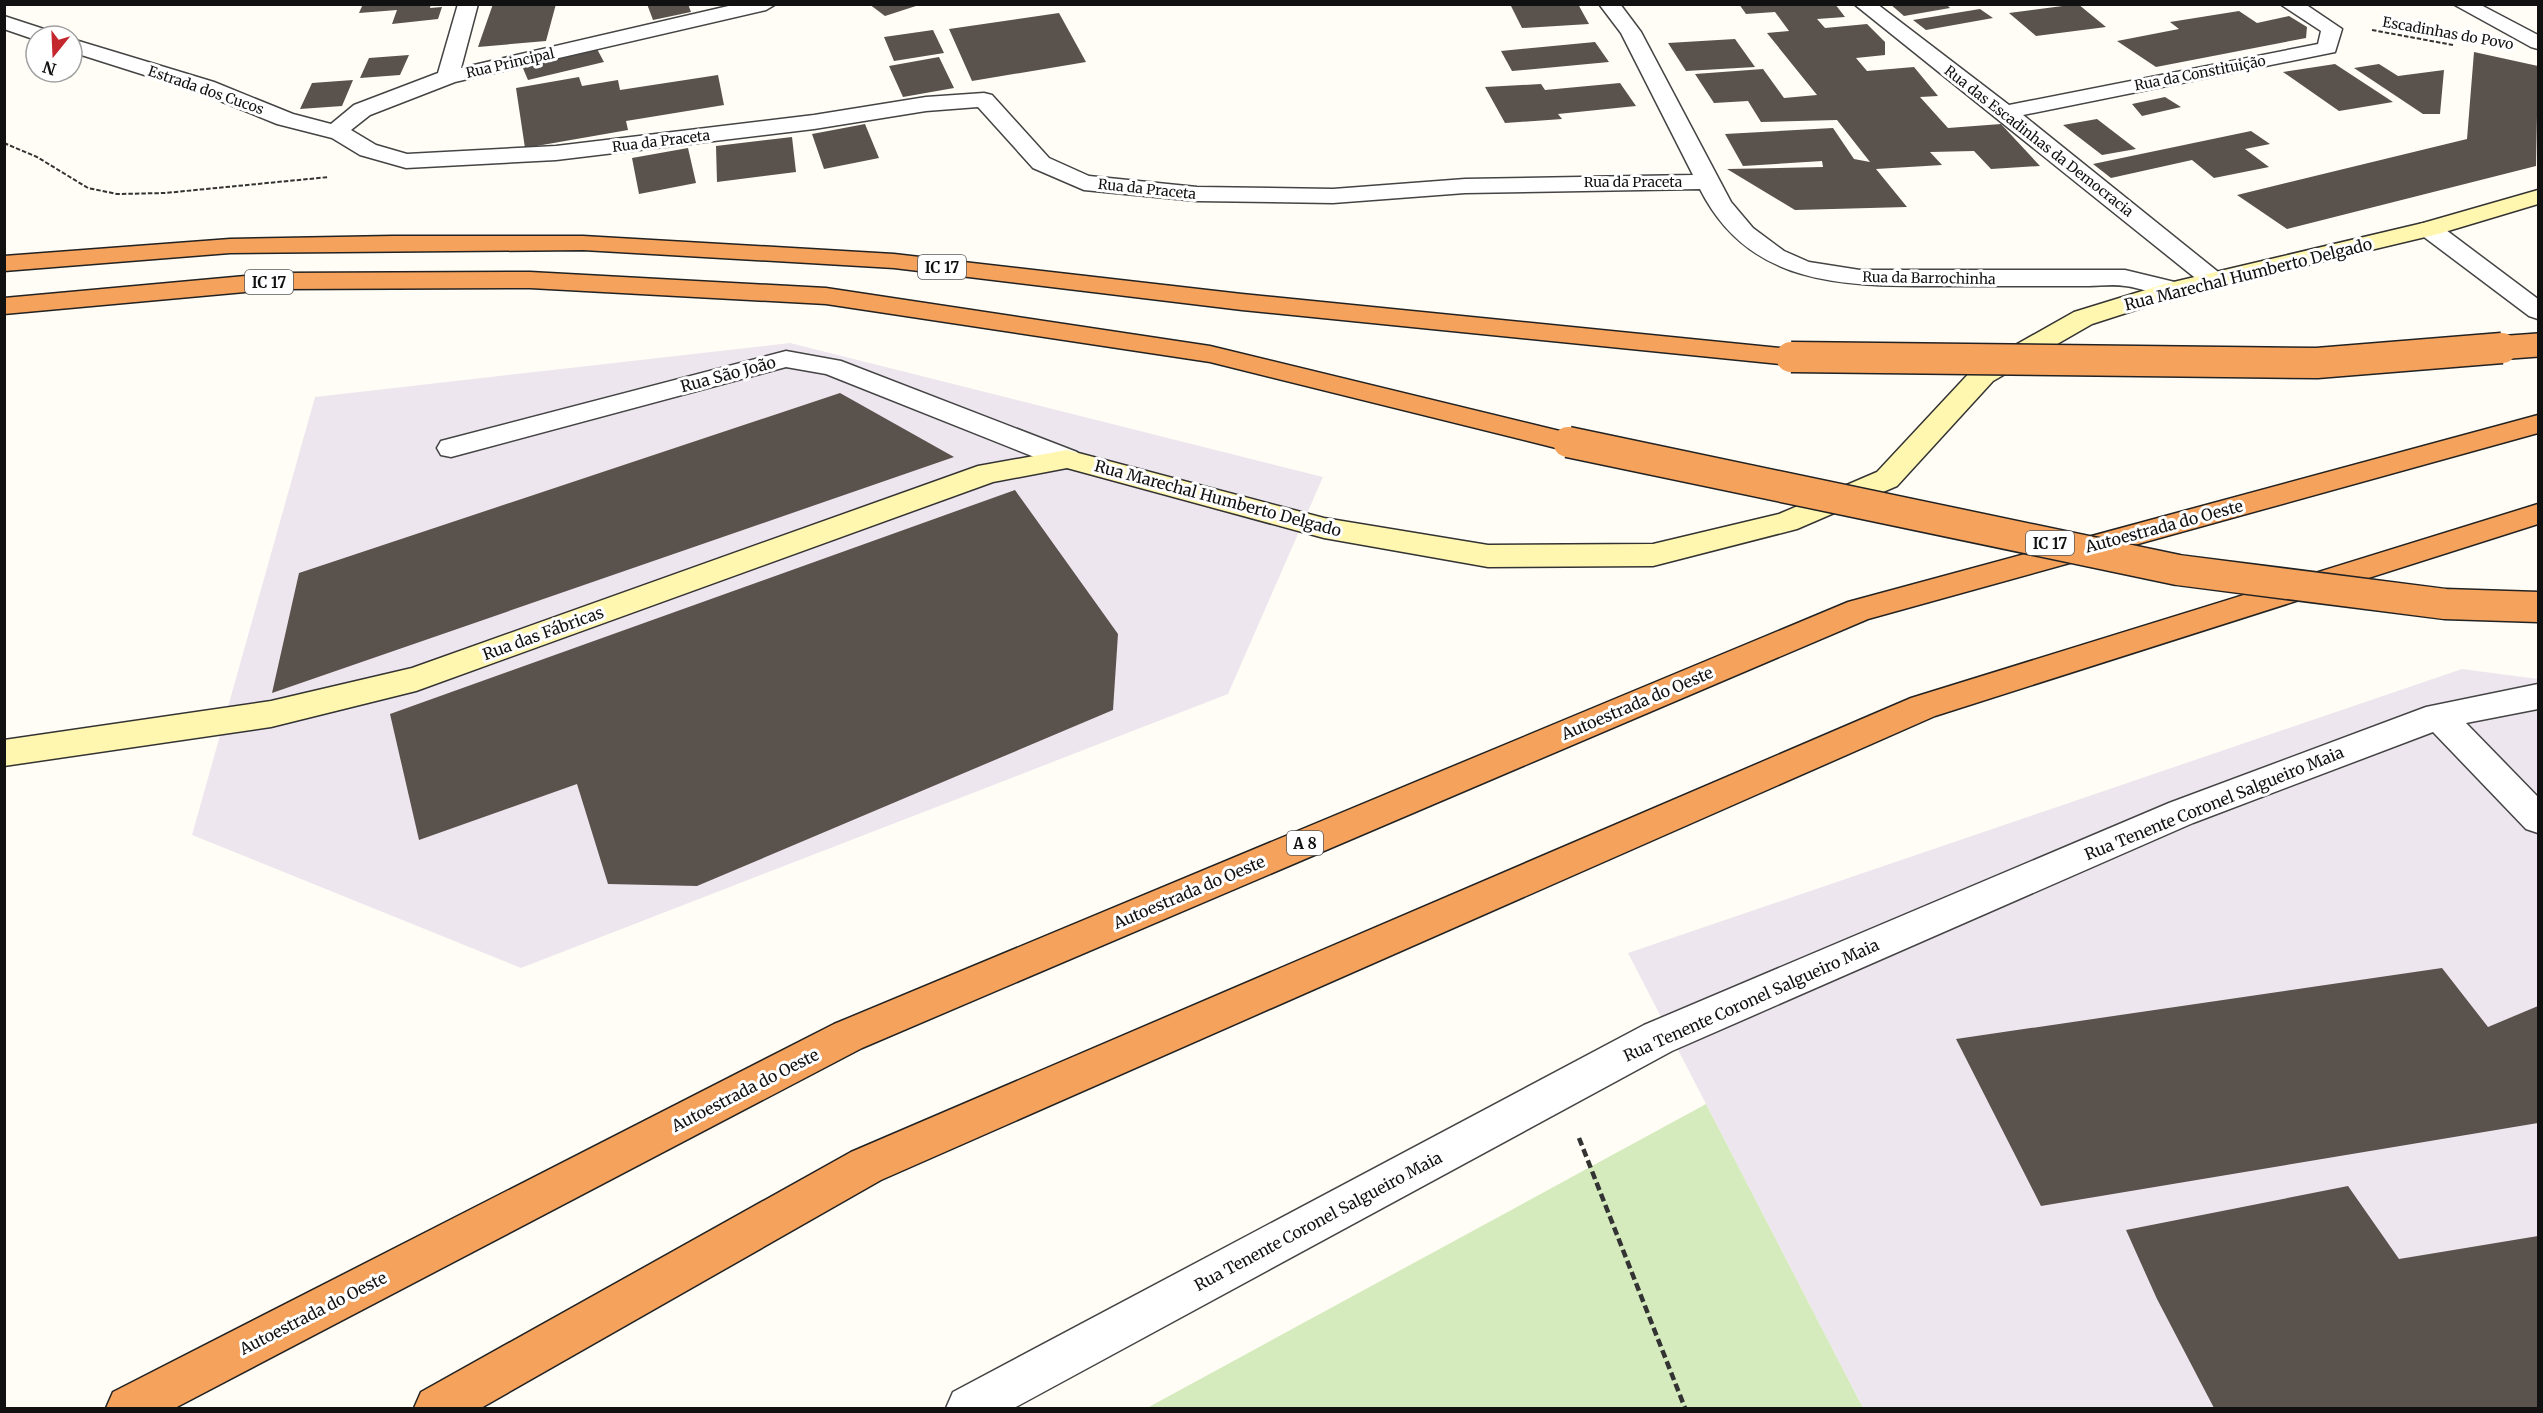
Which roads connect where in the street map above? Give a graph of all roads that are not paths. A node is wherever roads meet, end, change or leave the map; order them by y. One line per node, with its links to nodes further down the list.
1 (468, 4): 12 (street)
2 (766, 4): 12 (street, Rua Principal)
3 (1610, 4): 15 (street, Rua da Barrochinha)
4 (1864, 4): 13 (street, Rua das Escadinhas da Democracia)
5 (2290, 4): 13 (street, Rua da Constituição)
6 (2463, 4): 7 (street)
7 (2494, 10): 10 (street)
8 (4, 22): 9 (street)
9 (24, 29)
10 (2538, 43)
11 (84, 49): 14 (street, Estrada dos Cucos)
12 (448, 77): 14 (street, Rua Principal)
13 (2005, 112): 19 (street, Rua das Escadinhas da Democracia)
14 (340, 133): 15 (street, Rua da Praceta)
15 (1708, 182): 20 (street, Rua da Barrochinha)
16 (2538, 197): 17 (street, Rua Marechal Humberto Delgado)
17 (2429, 229): 19 (street, Rua Marechal Humberto Delgado); 22 (street)
18 (4, 264): 23 (highway, IC 17, bridge)
19 (2213, 280): 20 (street, Rua Marechal Humberto Delgado)
20 (2174, 290): 26 (street, Rua Marechal Humberto Delgado)
21 (4, 306): 28 (highway, IC 17, bridge)
22 (2538, 311)
23 (2538, 345)
24 (2538, 424): 33 (highway, Autoestrada do Oeste / A 8)
25 (451, 448): 26 (street, Rua São João)
26 (1067, 459): 31 (street, Rua das Fábricas)
27 (2538, 514): 34 (highway)
28 (2538, 607)
29 (2538, 697): 30 (street, Rua Tenente Coronel Salgueiro Maia)
30 (2438, 716): 32 (street); 35 (street, Rua Tenente Coronel Salgueiro Maia)
31 (4, 753)
32 (2538, 819)
33 (129, 1408)
34 (437, 1408)
35 (969, 1408)

